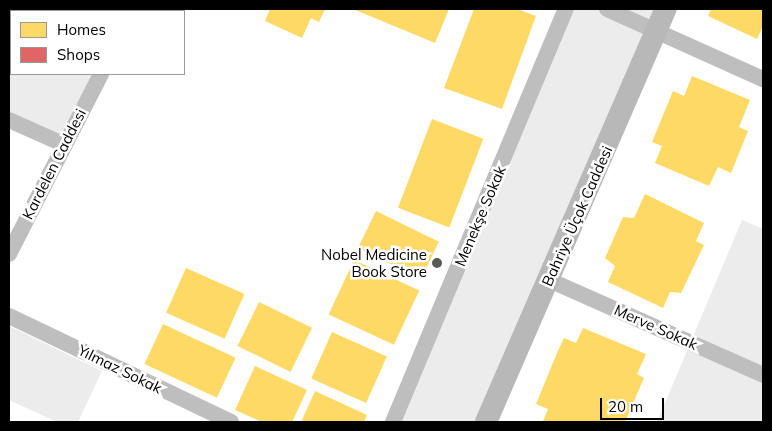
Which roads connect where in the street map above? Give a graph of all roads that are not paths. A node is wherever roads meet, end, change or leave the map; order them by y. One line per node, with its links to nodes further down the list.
1 (566, 9): 14 (street, Menekşe Sokak)
2 (607, 9): 4 (street)
3 (666, 9): 4 (main road, Bahriye Üçok Caddesi)
4 (657, 31): 6 (street); 10 (main road, Bahriye Üçok Caddesi)
5 (100, 75): 8 (street, Kardelen Caddesi)
6 (763, 79)
7 (9, 120): 8 (street)
8 (63, 144): 9 (street, Kardelen Caddesi)
9 (9, 254)
10 (549, 280): 12 (street, Merve Sokak); 15 (main road, Bahriye Üçok Caddesi)
11 (9, 316): 13 (street, Yılmaz Sokak)
12 (763, 375)
13 (231, 422)
14 (393, 422)
15 (486, 422)

